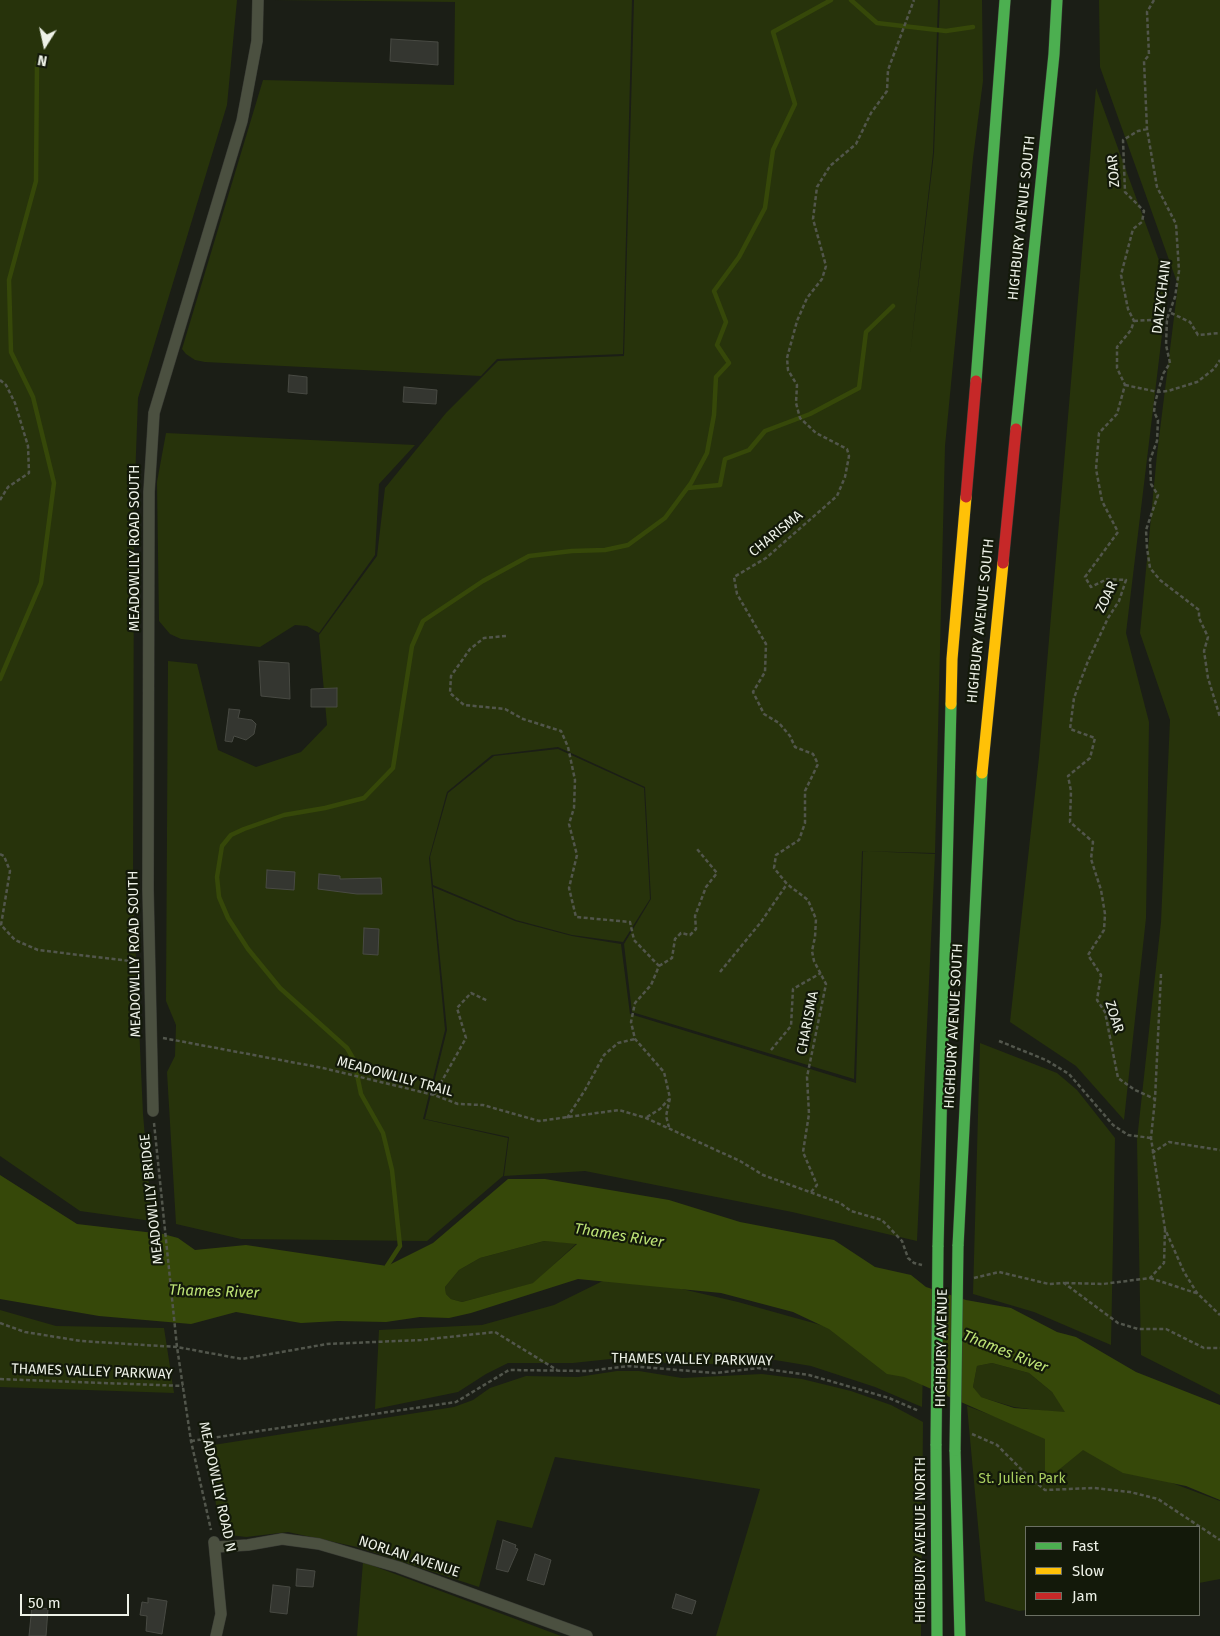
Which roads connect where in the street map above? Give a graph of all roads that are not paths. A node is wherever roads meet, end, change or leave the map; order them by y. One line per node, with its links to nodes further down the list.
1 (258, 0): 4 (street, MEADOWLILY ROAD SOUTH)
2 (1004, 0): 6 (highway, HIGHBURY AVENUE SOUTH)
3 (1057, 0): 5 (highway, HIGHBURY AVENUE SOUTH)
4 (153, 1111)
5 (958, 1246): 12 (highway, HIGHBURY AVENUE, bridge)
6 (938, 1247): 7 (highway, HIGHBURY AVENUE, bridge)
7 (936, 1444): 11 (highway, HIGHBURY AVENUE NORTH)
8 (215, 1545): 9 (street, MEADOWLILY ROAD N); 10 (street, NORLAN AVENUE)
9 (216, 1636)
10 (587, 1636)
11 (937, 1636)
12 (960, 1636)

